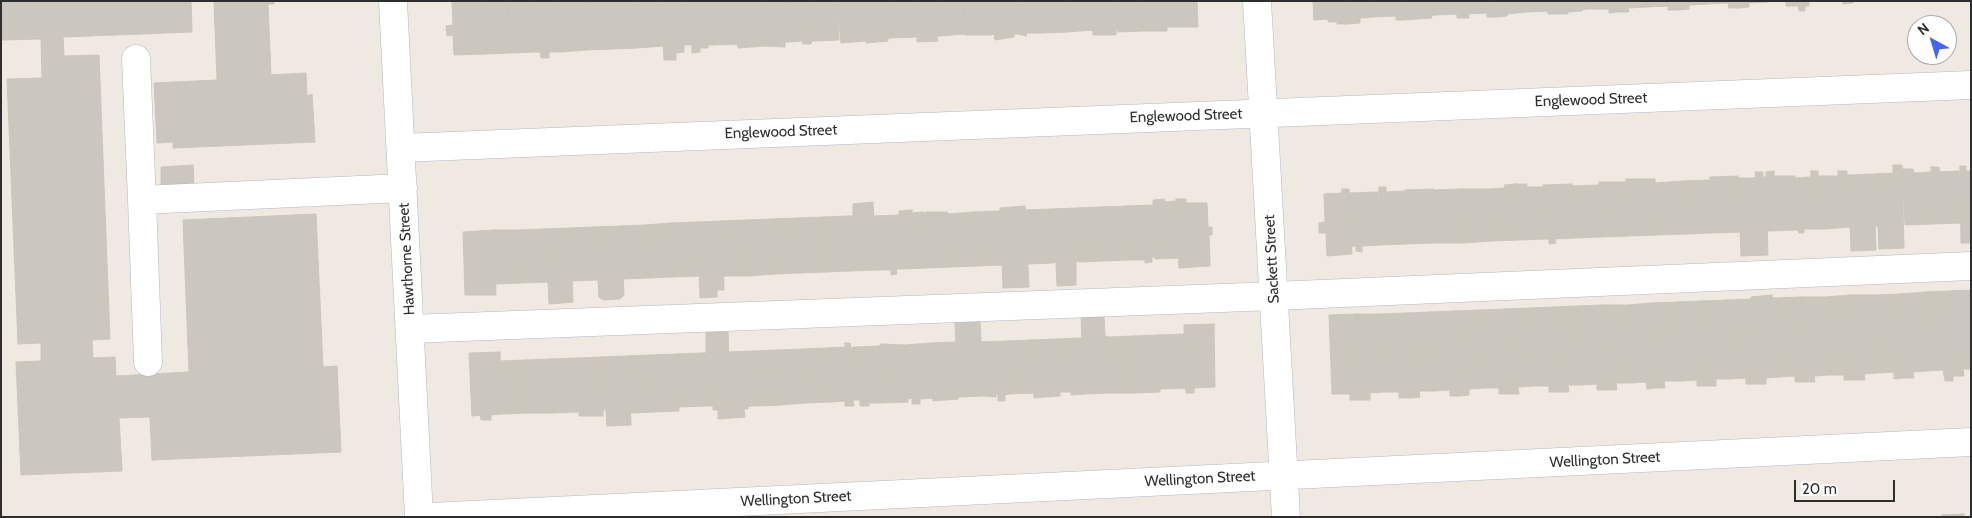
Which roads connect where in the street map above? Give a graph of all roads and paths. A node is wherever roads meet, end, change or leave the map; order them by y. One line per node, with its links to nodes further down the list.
1 (393, 1): 6 (street, Hawthorne Street)
2 (1257, 1): 5 (street, Sackett Street)
3 (136, 59): 8 (street)
4 (1971, 85): 5 (street, Englewood Street)
5 (1264, 113): 6 (street, Englewood Street); 10 (street, Sackett Street)
6 (401, 148): 7 (street, Hawthorne Street)
7 (403, 188): 8 (street); 11 (street, Hawthorne Street)
8 (142, 200): 12 (street)
9 (1971, 266): 10 (street)
10 (1274, 296): 11 (street); 14 (street, Sackett Street)
11 (410, 329): 15 (street, Hawthorne Street)
12 (148, 362)
13 (1971, 442): 14 (street, Wellington Street)
14 (1284, 476): 16 (street, Wellington Street); 17 (street, Sackett Street)
15 (420, 517)
16 (430, 517)
17 (1286, 517)

